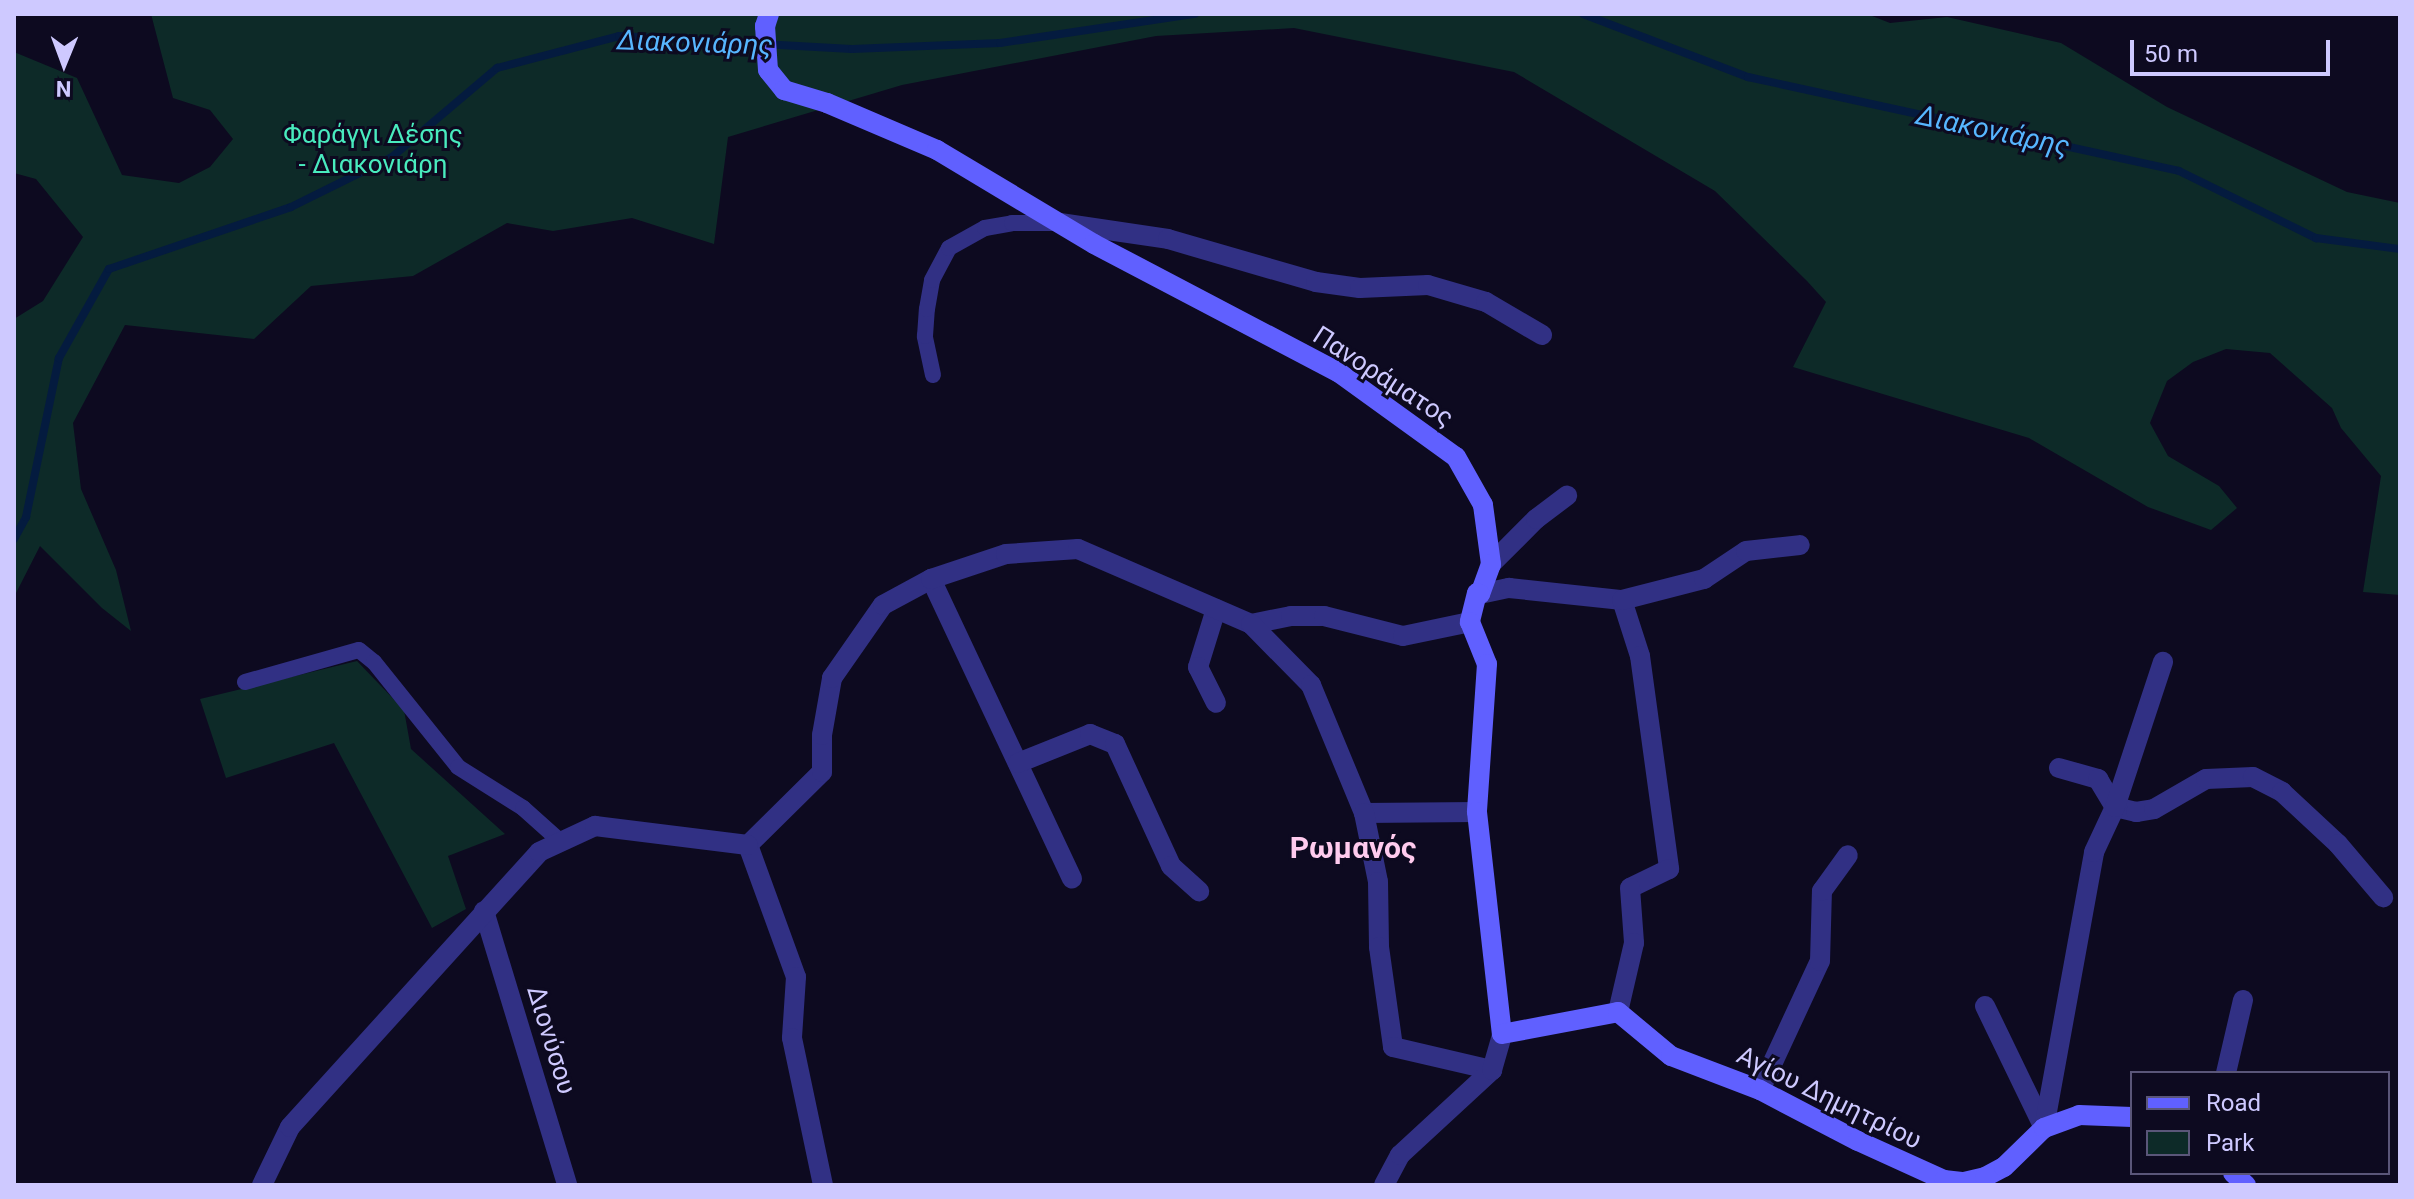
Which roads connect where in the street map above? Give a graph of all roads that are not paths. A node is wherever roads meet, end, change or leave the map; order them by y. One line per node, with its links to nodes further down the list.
1 (767, 20): 2 (main road, Πανοράματος)
2 (1060, 223): 3 (street); 4 (lane); 7 (main road, Πανοράματος)
3 (1542, 335)
4 (933, 375)
5 (1567, 496): 7 (street)
6 (1800, 545): 10 (street)
7 (1491, 564): 9 (main road, Πανοράματος)
8 (931, 579): 11 (street); 17 (street); 23 (street)
9 (1480, 594): 10 (street); 12 (main road, Πανοράματος)
10 (1622, 600): 31 (street)
11 (1216, 609): 13 (street); 16 (street)
12 (1470, 622): 13 (street); 20 (main road)
13 (1251, 624): 21 (street)
14 (2163, 662): 19 (street)
15 (245, 682): 22 (lane)
16 (1216, 703)
17 (1018, 763): 25 (street); 26 (street)
18 (2059, 768): 19 (street)
19 (2115, 807): 27 (street); 37 (street)
20 (1477, 812): 21 (street); 32 (main road)
21 (1364, 813): 33 (street)
22 (561, 842): 23 (street); 28 (street)
23 (748, 845): 40 (street)
24 (1848, 855): 35 (street)
25 (1072, 878)
26 (1199, 891)
27 (2383, 897)
28 (484, 911): 38 (street); 39 (street, Διονύσου)
29 (2243, 1000): 34 (street)
30 (1985, 1006): 37 (street)
31 (1618, 1012): 32 (main road); 35 (main road, Αγίου Δημητρίου)
32 (1502, 1034): 33 (street)
33 (1492, 1070): 41 (street)
34 (2226, 1071)
35 (1760, 1090): 37 (main road, Αγίου Δημητρίου)
36 (2130, 1117): 37 (main road, Αγίου Δημητρίου)
37 (2044, 1128)
38 (262, 1185)
39 (567, 1185)
40 (823, 1185)
41 (1384, 1185)

